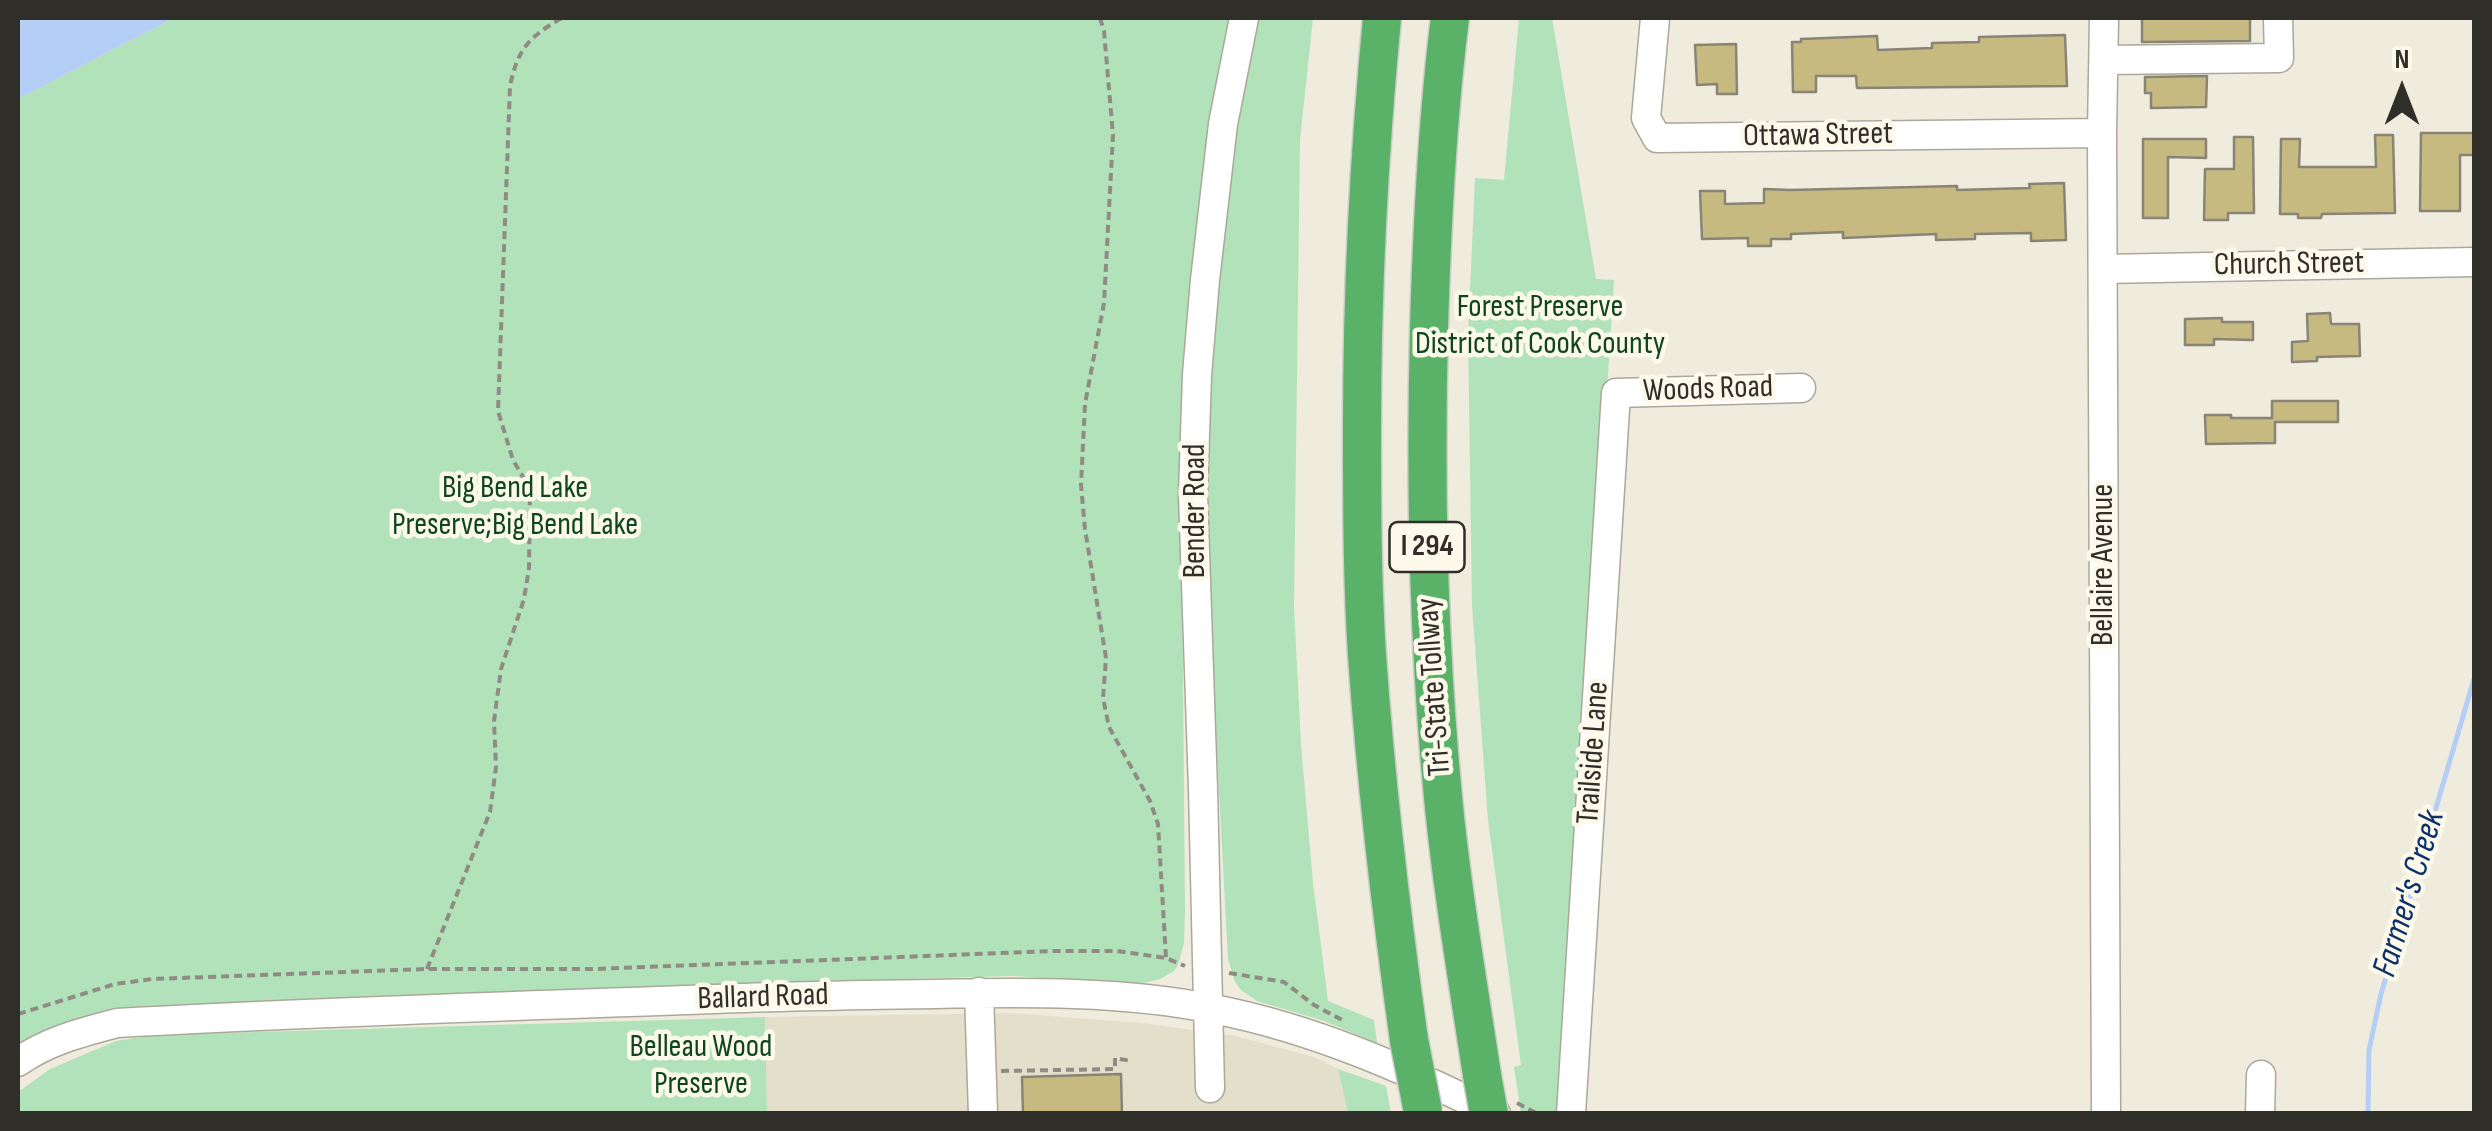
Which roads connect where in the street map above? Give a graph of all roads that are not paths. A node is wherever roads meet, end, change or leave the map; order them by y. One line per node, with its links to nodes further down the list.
1 (1244, 18): 14 (street, Bender Road)
2 (1382, 18): 18 (highway, Tri-State Tollway / I 294, bridge)
3 (1450, 18): 20 (highway, Tri-State Tollway / I 294, bridge)
4 (1655, 18): 8 (street, Ottawa Street)
5 (2104, 18): 7 (street, Bellaire Avenue)
6 (2278, 18): 7 (street)
7 (2105, 60): 8 (street, Bellaire Avenue)
8 (2102, 133): 10 (street, Bellaire Avenue)
9 (2474, 262): 10 (street, Church Street)
10 (2104, 268): 22 (street, Bellaire Avenue)
11 (1800, 388): 12 (street, Woods Road)
12 (1616, 393): 21 (street, Trailside Lane)
13 (979, 992): 14 (street, Ballard Road); 15 (street, Ballard Road); 19 (street)
14 (1208, 1008): 17 (street, Bender Road); 20 (street, Ballard Road)
15 (18, 1062)
16 (2261, 1075): 23 (street)
17 (1210, 1088)
18 (1423, 1113)
19 (983, 1114)
20 (1492, 1114)
21 (1571, 1114)
22 (2106, 1114)
23 (2260, 1114)

